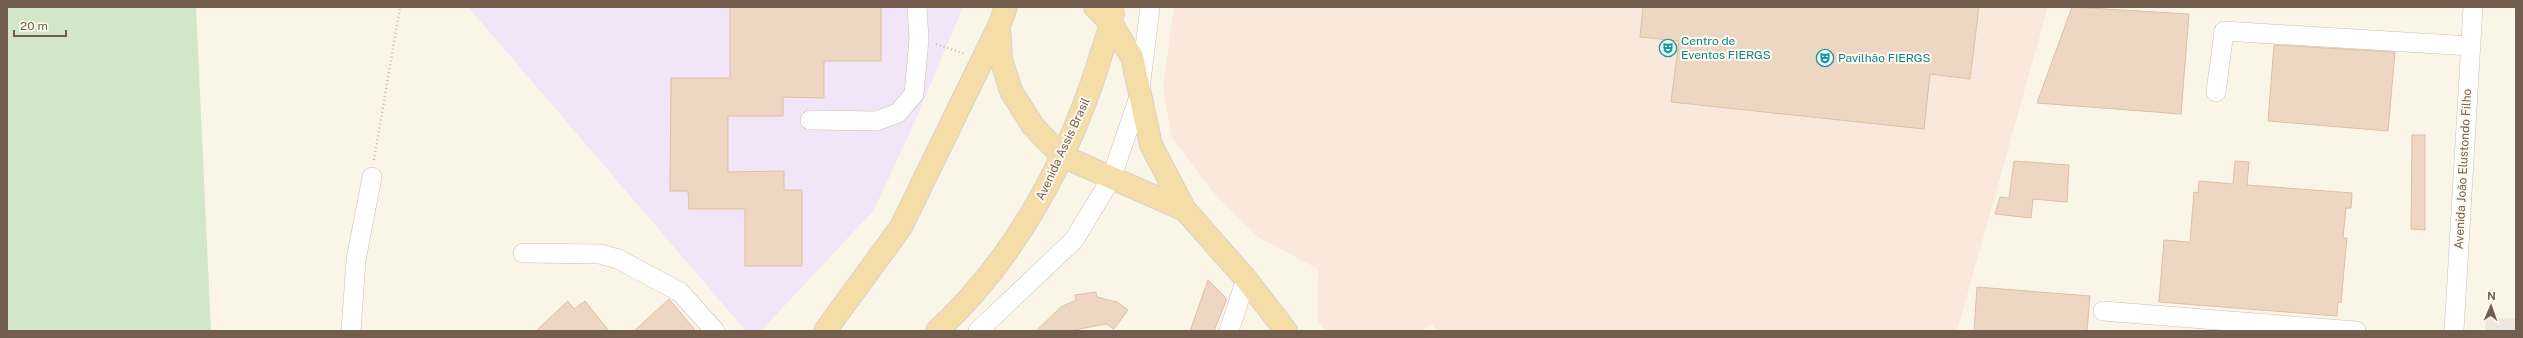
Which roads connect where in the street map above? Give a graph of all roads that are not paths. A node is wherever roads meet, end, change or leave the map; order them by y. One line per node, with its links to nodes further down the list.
1 (917, 7): 11 (street)
2 (1020, 7): 7 (main road)
3 (1096, 7): 6 (main road)
4 (1150, 7): 10 (street)
5 (2473, 7): 8 (street, Avenida João Elustondo Filho)
6 (1112, 15): 10 (main road); 12 (main road, Avenida Assis Brasil)
7 (1002, 17): 12 (main road); 21 (main road)
8 (2470, 46): 9 (street); 27 (street, Avenida João Elustondo Filho)
9 (2216, 92)
10 (1139, 97): 14 (street); 15 (main road)
11 (810, 120)
12 (1062, 156): 14 (main road); 22 (main road, Avenida Assis Brasil)
13 (372, 177): 19 (street)
14 (1111, 179): 15 (main road); 23 (street)
15 (1185, 210): 17 (main road)
16 (523, 253): 20 (street)
17 (1246, 279): 24 (street); 25 (main road)
18 (2103, 311): 26 (street)
19 (352, 331)
20 (715, 331)
21 (825, 331)
22 (937, 331)
23 (978, 331)
24 (1229, 331)
25 (1286, 331)
26 (2356, 331)
27 (2454, 331)

